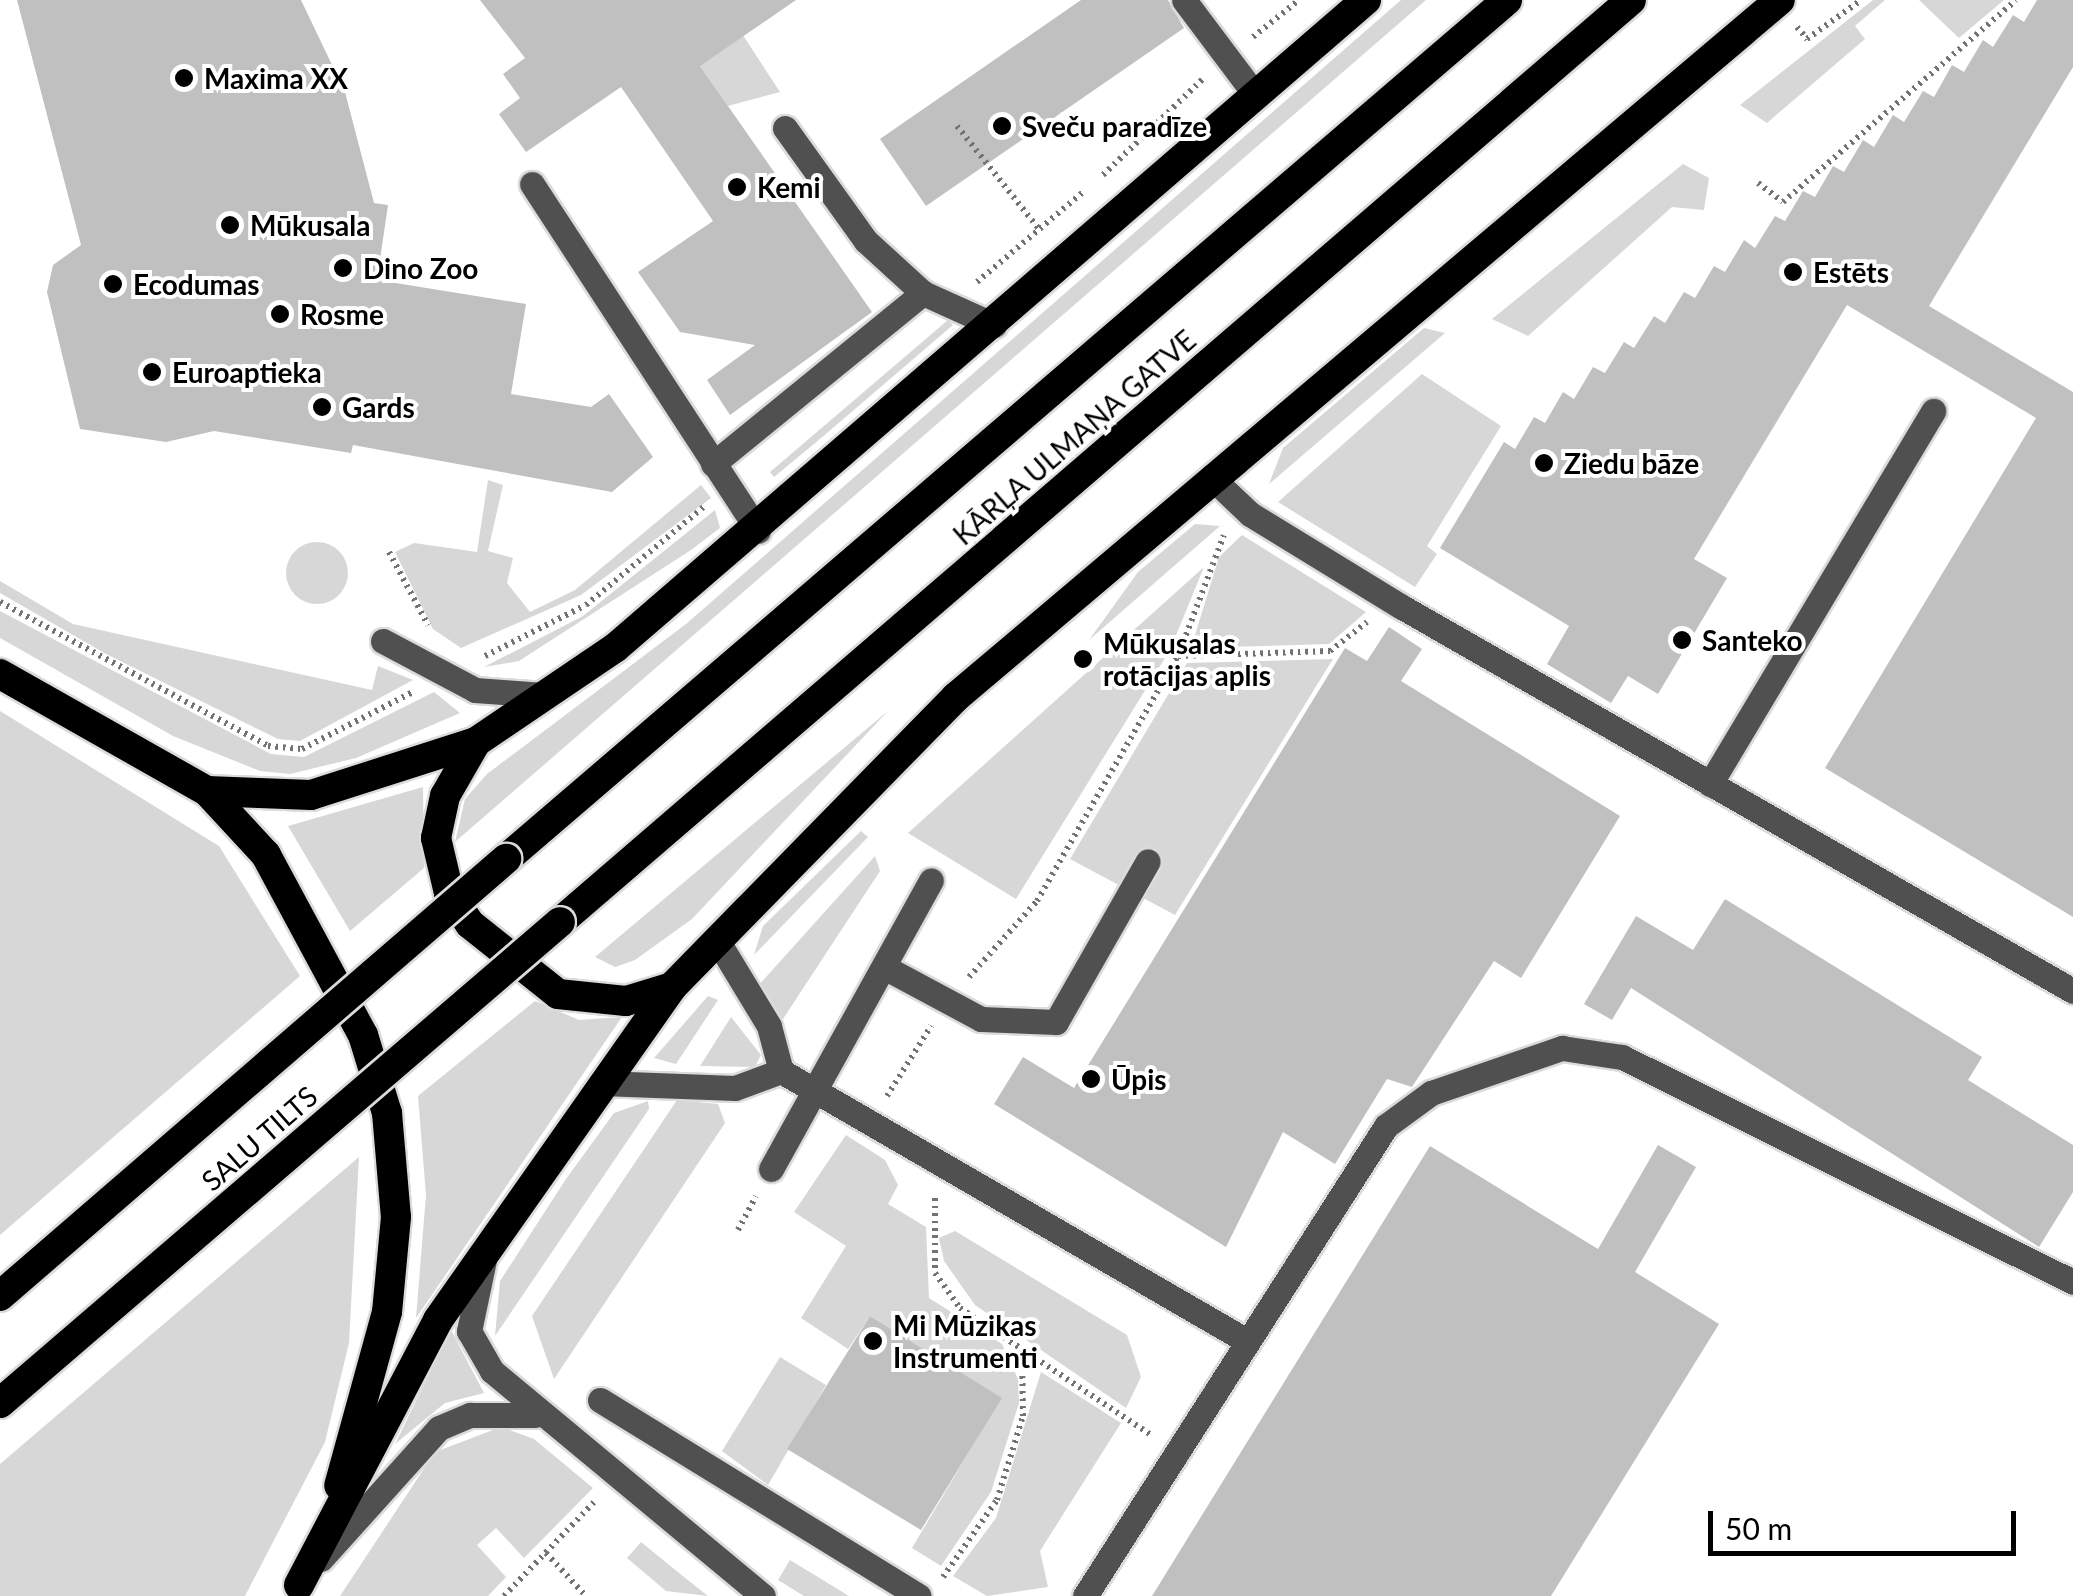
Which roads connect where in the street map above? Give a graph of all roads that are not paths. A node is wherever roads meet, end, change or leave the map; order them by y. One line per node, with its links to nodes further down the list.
1 (1184, 0): 6 (street)
2 (1366, 0): 6 (highway)
3 (1508, 0): 21 (highway, KĀRĻA ULMAŅA GATVE)
4 (1631, 0): 24 (highway, KĀRĻA ULMAŅA GATVE)
5 (1780, 0): 13 (highway)
6 (1256, 96): 10 (highway)
7 (785, 128): 9 (street)
8 (532, 184): 12 (street)
9 (923, 292): 10 (street); 12 (street)
10 (994, 325): 14 (highway)
11 (1933, 411): 19 (street)
12 (713, 464): 14 (street)
13 (1211, 477): 19 (street); 25 (highway)
14 (758, 531): 17 (highway)
15 (383, 641): 17 (street)
16 (0, 674): 20 (highway)
17 (544, 695): 18 (highway)
18 (476, 742): 20 (highway); 27 (highway)
19 (1710, 784): 28 (street)
20 (207, 791): 40 (highway)
21 (506, 858): 35 (highway, SALU TILTS, bridge)
22 (1148, 861): 26 (street)
23 (932, 880): 26 (street)
24 (560, 922): 38 (highway, SALU TILTS, bridge)
25 (716, 940): 27 (highway); 29 (street)
26 (884, 967): 31 (street)
27 (672, 987): 30 (highway)
28 (2073, 991)
29 (781, 1072): 30 (street); 31 (street)
30 (601, 1083): 33 (highway)
31 (816, 1091): 32 (street); 36 (street)
32 (771, 1169)
33 (484, 1260): 39 (street); 40 (highway)
34 (2073, 1282): 36 (street)
35 (0, 1296)
36 (1247, 1341): 43 (street)
37 (600, 1400): 42 (street)
38 (0, 1403)
39 (536, 1416): 40 (street); 41 (street)
40 (295, 1590)
41 (763, 1596)
42 (919, 1596)
43 (1085, 1596)

